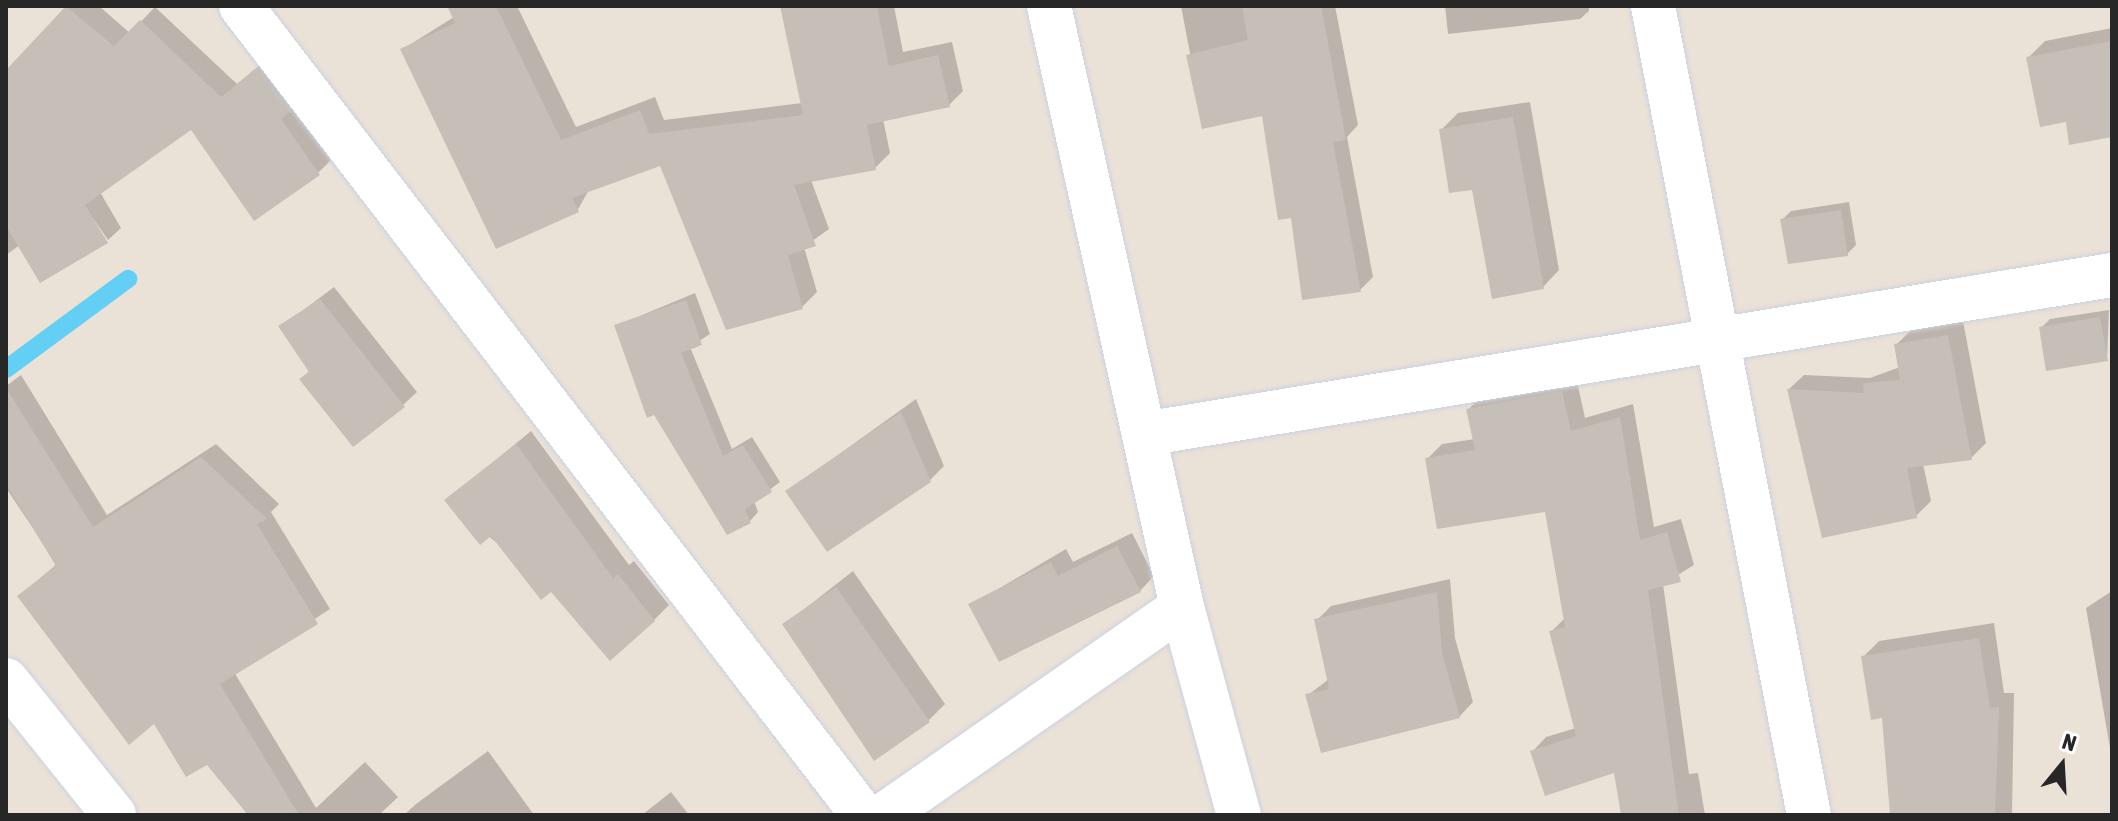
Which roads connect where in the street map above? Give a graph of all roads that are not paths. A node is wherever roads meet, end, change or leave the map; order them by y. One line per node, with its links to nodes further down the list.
1 (241, 6): 10 (street)
2 (1049, 6): 6 (street)
3 (1653, 6): 5 (street)
4 (2112, 275): 5 (street)
5 (1723, 342): 6 (street); 13 (street)
6 (1150, 433): 7 (street)
7 (1182, 607): 11 (street); 12 (street)
8 (6, 680): 9 (street)
9 (114, 815)
10 (863, 815)
11 (884, 815)
12 (1239, 815)
13 (1809, 815)

